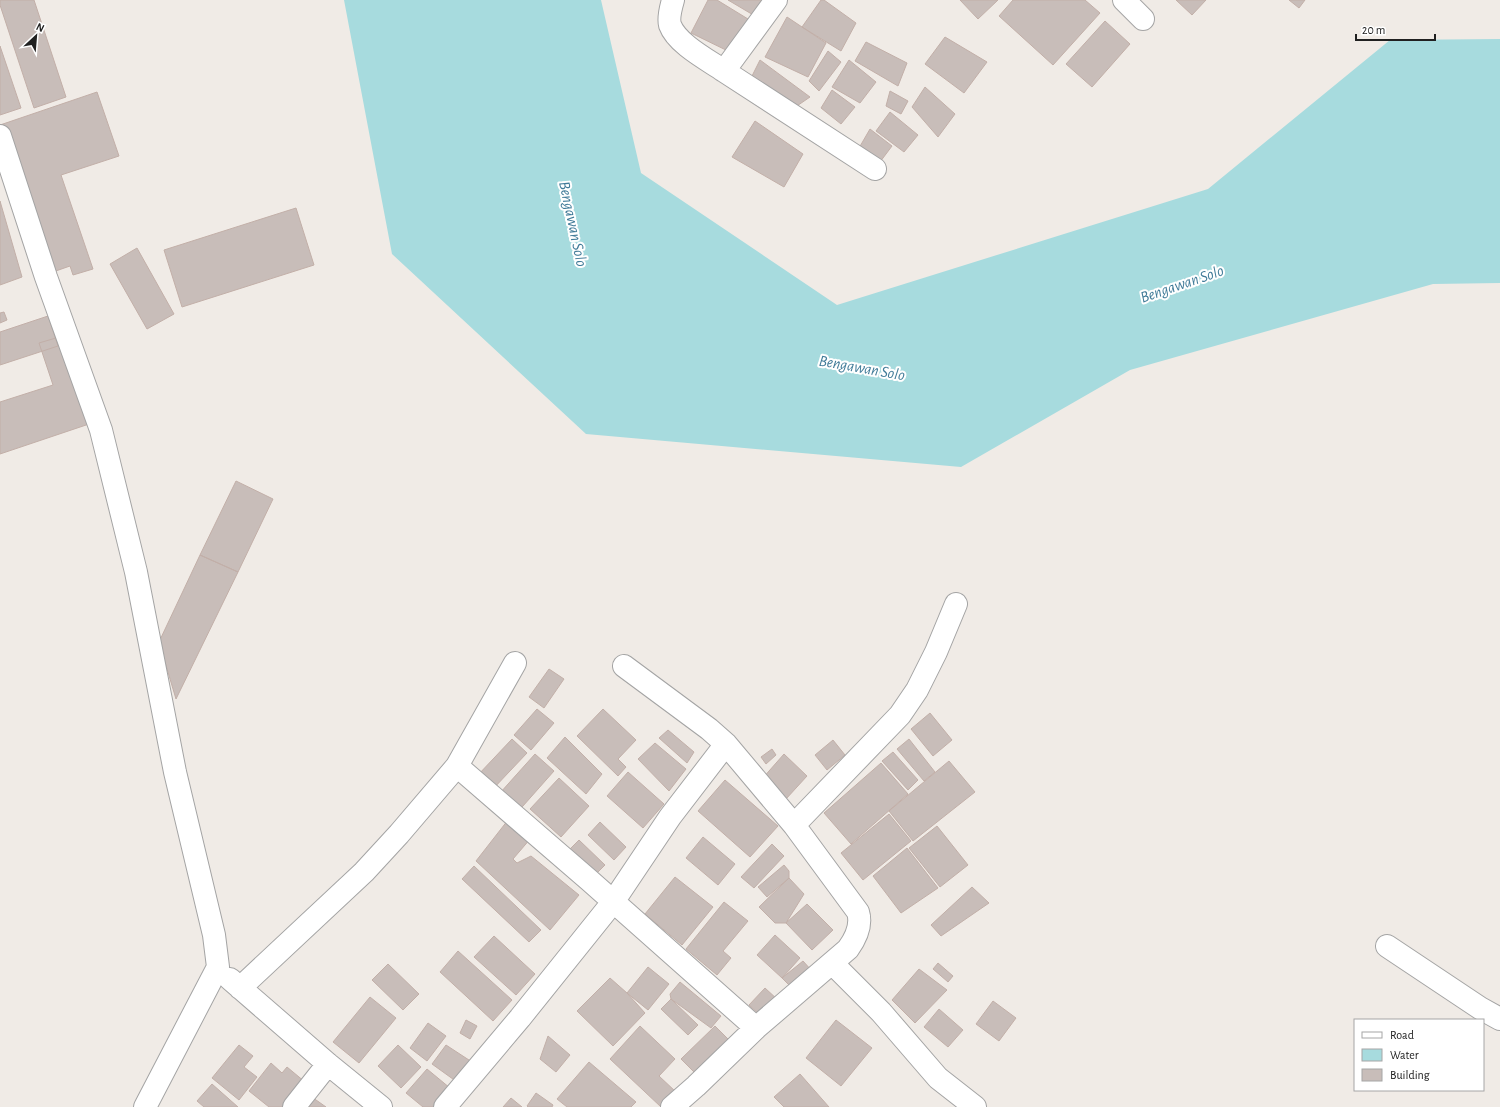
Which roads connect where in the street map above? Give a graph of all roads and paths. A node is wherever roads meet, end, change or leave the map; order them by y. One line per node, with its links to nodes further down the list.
1 (673, 0): 5 (street)
2 (776, 0): 5 (street)
3 (1124, 0): 4 (street)
4 (1143, 19)
5 (724, 71): 7 (street)
6 (0, 136): 17 (street)
7 (875, 169)
8 (956, 604): 13 (street)
9 (515, 663): 12 (street)
10 (624, 666): 11 (street)
11 (726, 744): 13 (street); 14 (street)
12 (458, 766): 14 (street); 18 (street)
13 (794, 825): 16 (street)
14 (613, 902): 20 (street); 25 (street)
15 (1387, 946): 19 (street)
16 (832, 963): 20 (street); 27 (street)
17 (218, 967): 18 (street); 22 (street)
18 (240, 988): 21 (street)
19 (1500, 1019)
20 (756, 1028): 26 (street)
21 (328, 1064): 23 (street); 24 (street)
22 (145, 1107)
23 (294, 1107)
24 (381, 1107)
25 (445, 1107)
26 (672, 1107)
27 (975, 1107)

